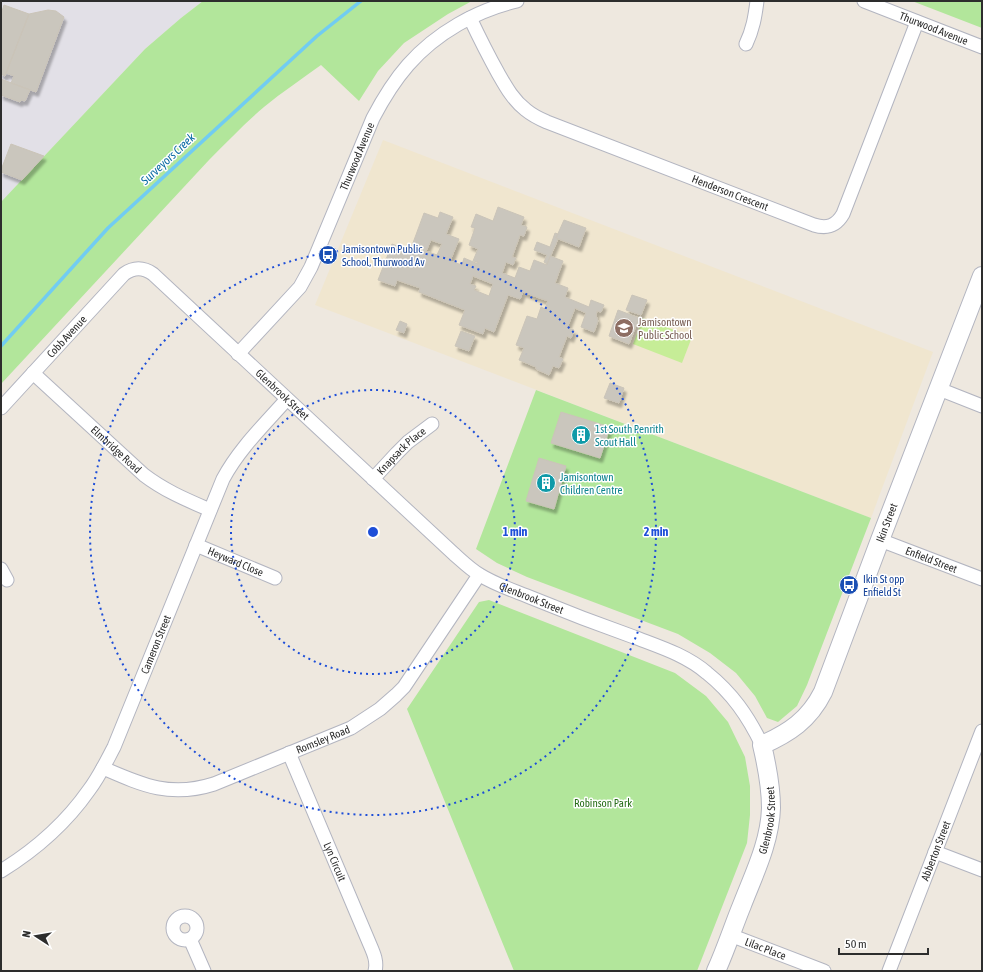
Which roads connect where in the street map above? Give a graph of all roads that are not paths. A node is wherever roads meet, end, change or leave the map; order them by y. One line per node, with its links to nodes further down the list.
1 (517, 1): 4 (street, Thurwood Avenue)
2 (757, 1): 6 (street)
3 (864, 1): 5 (street, Thurwood Avenue)
4 (470, 18): 5 (street, Henderson Crescent); 10 (street, Thurwood Avenue)
5 (917, 22): 7 (street, Thurwood Avenue)
6 (746, 44)
7 (982, 47)
8 (135, 268): 10 (street, Glenbrook Street); 11 (street, Cobb Avenue)
9 (982, 276): 12 (street, Ikin Street)
10 (238, 354): 13 (street, Glenbrook Street)
11 (33, 373): 15 (street, Cobb Avenue); 18 (street, Elmbridge Road)
12 (939, 389): 14 (street); 19 (street, Ikin Street)
13 (287, 400): 17 (street, Glenbrook Street); 18 (street, Cameron Street)
14 (982, 406)
15 (1, 408)
16 (432, 424): 17 (street, Knapsack Place)
17 (373, 479): 21 (street, Glenbrook Street)
18 (210, 510): 20 (street, Cameron Street)
19 (880, 540): 23 (street, Enfield Street); 25 (street, Ikin Street)
20 (196, 545): 22 (street, Heyward Close); 28 (street, Cameron Street)
21 (479, 575): 25 (street, Glenbrook Street); 27 (street, Romsley Road)
22 (275, 578)
23 (982, 579)
24 (982, 732): 26 (street, Abberton Street)
25 (762, 745): 32 (street, Glenbrook Street)
26 (979, 750): 29 (street, Abberton Street)
27 (289, 753): 28 (street, Romsley Road); 35 (street, Lyn Circuit)
28 (103, 768): 30 (street, Cameron Street)
29 (935, 852): 31 (street); 38 (street, Abberton Street)
30 (1, 870)
31 (982, 870)
32 (730, 935): 36 (street, Glenbrook Street); 37 (street, Lilac Place)
33 (190, 939): 34 (street)
34 (204, 971)
35 (375, 971)
36 (716, 971)
37 (824, 971)
38 (889, 971)

